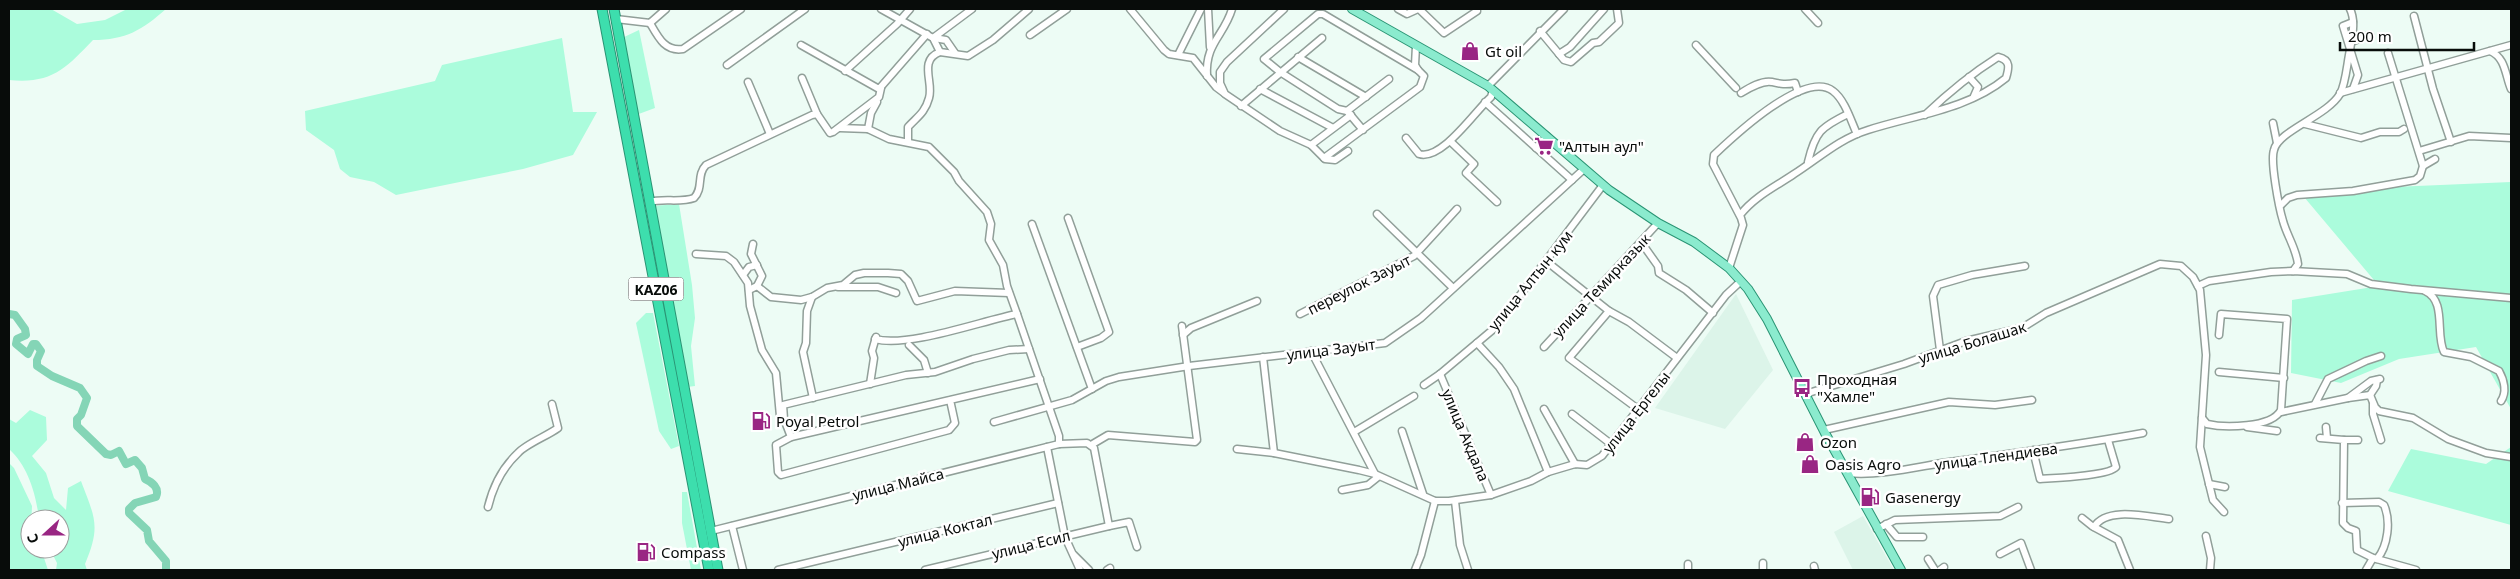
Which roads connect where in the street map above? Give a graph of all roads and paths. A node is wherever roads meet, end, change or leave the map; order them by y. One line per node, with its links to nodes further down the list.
1 (602, 9): 241 (highway, KАZ06)
2 (614, 9): 28 (highway, KАZ06)
3 (666, 9): 29 (street)
4 (741, 9): 29 (street)
5 (805, 9): 54 (street)
6 (881, 9): 26 (street)
7 (910, 9): 26 (street)
8 (972, 9): 31 (street)
9 (1029, 9): 49 (street)
10 (1067, 9): 35 (street)
11 (1130, 9): 52 (street)
12 (1200, 9): 27 (street)
13 (1207, 9): 27 (street); 46 (street)
14 (1232, 9): 46 (street)
15 (1284, 9): 74 (street)
16 (1398, 9): 17 (street)
17 (1418, 9): 24 (street)
18 (1564, 9): 32 (street)
19 (1604, 9): 33 (street)
20 (1617, 9): 40 (street)
21 (1805, 9): 30 (street)
22 (2350, 9): 43 (street)
23 (1358, 10): 45 (main road)
24 (1476, 11)
25 (2414, 16): 55 (street)
26 (900, 18): 34 (street); 56 (street)
27 (1196, 18): 52 (street)
28 (616, 19): 29 (street); 111 (highway, KАZ06)
29 (650, 23)
30 (1818, 23)
31 (952, 25): 37 (street); 39 (street)
32 (1540, 31): 51 (street); 67 (street)
33 (1584, 32): 40 (street); 51 (street)
34 (926, 34): 37 (street); 65 (street)
35 (1030, 35)
36 (2370, 35): 43 (street)
37 (933, 38): 39 (street); 48 (street)
38 (1322, 38): 53 (street)
39 (946, 40): 49 (street)
40 (1592, 43): 51 (street)
41 (801, 45): 56 (street)
42 (1696, 45): 68 (street)
43 (2350, 45): 69 (street); 73 (street)
44 (2511, 45): 47 (street)
45 (1416, 46): 57 (street); 67 (main road)
46 (1210, 48): 59 (street)
47 (2490, 51): 55 (street); 70 (street)
48 (940, 52): 49 (street); 97 (street)
49 (954, 53)
50 (2388, 53): 62 (street)
51 (1559, 54)
52 (1178, 55): 59 (street)
53 (1298, 57): 58 (street); 77 (street)
54 (728, 65)
55 (2429, 69): 62 (street); 98 (street)
56 (846, 70): 65 (street)
57 (1418, 70): 58 (street); 90 (street)
58 (1280, 72): 66 (street); 80 (street)
59 (1207, 76): 74 (street)
60 (1969, 77): 75 (street); 75 (street); 83 (street)
61 (802, 78): 81 (street)
62 (2395, 78): 69 (street); 103 (street)
63 (1389, 79): 77 (street)
64 (748, 82): 91 (street)
65 (878, 88): 76 (street)
66 (1260, 88): 79 (street); 87 (street)
67 (1491, 88): 78 (street); 93 (main road)
68 (1736, 88)
69 (2353, 89): 73 (street)
70 (2511, 89)
71 (1798, 92): 72 (street); 82 (street); 116 (street)
72 (1741, 93)
73 (2340, 93): 85 (street)
74 (1225, 94): 79 (street)
75 (1974, 96): 83 (street)
76 (878, 97): 86 (street); 88 (street)
77 (1366, 97): 80 (street)
78 (1485, 102): 96 (street); 101 (street)
79 (1241, 106): 100 (street)
80 (1349, 113): 87 (street); 90 (street)
81 (817, 114): 86 (street); 91 (street)
82 (1848, 114): 92 (street); 106 (street)
83 (1925, 115): 92 (street)
84 (2273, 123): 99 (street)
85 (2305, 124): 89 (street); 99 (street)
86 (840, 128): 88 (street)
87 (1332, 128): 100 (street)
88 (868, 129): 97 (street)
89 (2404, 129)
90 (1363, 130): 104 (street)
91 (770, 134): 111 (street)
92 (1857, 134): 106 (street)
93 (1547, 136): 101 (street); 108 (main road)
94 (1406, 138): 96 (street)
95 (2511, 138): 98 (street)
96 (1450, 141): 112 (street)
97 (908, 142): 138 (street)
98 (2451, 142): 103 (street)
99 (2277, 143): 113 (street)
100 (1311, 145): 104 (street)
101 (1536, 148): 109 (street)
102 (1348, 151): 104 (street)
103 (2418, 151): 107 (street)
104 (1324, 158)
105 (2435, 159): 107 (street)
106 (1808, 162): 116 (street)
107 (2423, 166): 113 (street)
108 (1584, 168): 109 (street, улица Зауыт); 110 (main road)
109 (1572, 180): 134 (street, улица Зауыт)
110 (1603, 185): 118 (main road); 124 (street, улица Алтын кум)
111 (649, 202): 231 (highway, KАZ06)
112 (1497, 202)
113 (2281, 205): 128 (street)
114 (1457, 209): 123 (street, переулок Зауыт)
115 (1376, 214): 123 (street)
116 (1740, 215): 127 (street)
117 (1068, 218): 152 (street)
118 (1658, 223): 120 (street, улица Темирказык); 127 (main road)
119 (1032, 224): 152 (street)
120 (1641, 242): 139 (street, улица Темирказык); 146 (street)
121 (753, 244): 125 (street)
122 (696, 254): 129 (street)
123 (1416, 254): 134 (street); 145 (street, переулок Зауыт)
124 (1546, 261): 139 (street); 150 (street, улица Алтын кум)
125 (757, 265): 129 (street); 131 (street)
126 (2025, 266): 155 (street)
127 (1729, 268): 130 (main road)
128 (2293, 271): 132 (street); 136 (street)
129 (742, 275): 135 (street)
130 (1741, 281): 146 (street, улица Ергелы); 169 (main road)
131 (757, 286): 135 (street); 140 (street)
132 (2198, 286): 155 (street, улица Болашак); 185 (street)
133 (835, 287): 137 (street); 138 (street); 140 (street)
134 (1453, 288): 156 (street, улица Зауыт)
135 (748, 290): 189 (street)
136 (2424, 290): 141 (street); 176 (street)
137 (896, 293)
138 (1009, 293): 144 (street)
139 (1592, 295): 143 (street); 153 (street, улица Темирказык)
140 (812, 297): 172 (street)
141 (2511, 298)
142 (1257, 301): 148 (street)
143 (1610, 311): 159 (street); 182 (street)
144 (1017, 314): 154 (street); 166 (street)
145 (1300, 314)
146 (1713, 314): 159 (street, улица Ергелы)
147 (1182, 326): 148 (street)
148 (1183, 335): 160 (street)
149 (2219, 335): 164 (street)
150 (1477, 343): 163 (street, улица Алтын кум); 209 (street)
151 (909, 345): 162 (street)
152 (1077, 347): 168 (street)
153 (1544, 347)
154 (1029, 349): 162 (street); 165 (street)
155 (1940, 350): 169 (street, улица Болашак)
156 (1311, 351): 158 (street, улица Зауыт); 192 (street)
157 (2381, 356): 178 (street)
158 (1263, 357): 160 (street, улица Зауыт); 206 (street)
159 (1677, 358): 182 (street, улица Ергелы)
160 (1189, 366): 168 (street, улица Зауыт); 201 (street)
161 (2219, 372): 164 (street)
162 (928, 374): 166 (street)
163 (1440, 374): 167 (street, улица Алтын кум); 216 (street, улица Акдала)
164 (2284, 378): 183 (street)
165 (1040, 379): 174 (street); 180 (street)
166 (872, 384): 172 (street)
167 (1424, 385)
168 (1092, 389): 180 (street, улица Зауыт)
169 (1805, 394): 190 (main road)
170 (2370, 395): 173 (street); 173 (street); 179 (street)
171 (1414, 396): 192 (street)
172 (813, 398): 189 (street)
173 (2348, 398): 178 (street)
174 (950, 400): 195 (street); 195 (street)
175 (2032, 400): 190 (street)
176 (2501, 401)
177 (552, 404): 221 (street)
178 (2315, 404): 183 (street)
179 (2373, 404): 199 (street); 207 (street)
180 (1049, 407): 186 (street, улица Зауыт); 200 (street)
181 (1544, 409): 208 (street)
182 (1638, 409): 202 (street, улица Ергелы)
183 (2280, 412): 187 (street)
184 (1572, 414): 202 (street)
185 (2202, 418): 187 (street); 212 (street)
186 (994, 422)
187 (2239, 426): 193 (street)
188 (2326, 427): 197 (street)
189 (788, 428): 195 (street)
190 (1824, 430): 210 (main road)
191 (1402, 431): 215 (street)
192 (1354, 432): 211 (street)
193 (2278, 432)
194 (2143, 433): 196 (street, улица Тлендиева)
195 (790, 437)
196 (2108, 440): 205 (street, улица Тлендиева); 205 (street)
197 (2344, 440): 198 (street); 220 (street)
198 (2358, 440)
199 (2381, 440)
200 (1059, 444): 201 (street, улица Майса); 203 (street, улица Майса)
201 (1089, 444): 228 (street)
202 (1611, 444): 208 (street, улица Ергелы)
203 (1047, 447): 219 (street); 227 (street, улица Майса)
204 (1238, 449): 206 (street)
205 (2033, 450): 210 (street, улица Тлендиева)
206 (1274, 453): 211 (street)
207 (2511, 457)
208 (1575, 464): 209 (street, улица Ергелы)
209 (1548, 472): 216 (street, улица Ергелы)
210 (1847, 473): 230 (main road)
211 (1376, 475): 214 (street); 215 (street)
212 (2209, 484): 213 (street); 223 (street)
213 (2225, 487)
214 (1342, 490)
215 (1423, 494): 217 (street)
216 (1491, 495): 218 (street, улица Ергелы)
217 (1435, 501): 218 (street, улица Ергелы); 248 (street)
218 (1455, 501): 249 (street)
219 (1058, 503): 232 (street); 244 (street, улица Коктал)
220 (2342, 503): 239 (street); 239 (street)
221 (488, 507)
222 (2018, 507): 226 (street)
223 (2224, 512)
224 (2082, 518): 229 (street)
225 (2169, 519): 229 (street)
226 (1886, 524): 230 (street); 234 (street)
227 (732, 526): 231 (street, улица Майса); 243 (street)
228 (1109, 526): 232 (street, улица Есил); 235 (street, улица Есил)
229 (2094, 527): 252 (street)
230 (1878, 529): 250 (main road)
231 (711, 531): 242 (highway, KАZ06)
232 (1065, 536): 237 (street); 245 (street, улица Есил)
233 (2206, 536): 253 (street)
234 (1923, 537)
235 (1137, 548)
236 (2000, 554): 251 (street)
237 (1073, 555): 246 (street); 247 (street)
238 (1928, 558): 240 (street)
239 (2375, 559): 254 (street); 255 (street)
240 (1941, 569)
241 (709, 570)
242 (718, 570)
243 (743, 570)
244 (778, 570)
245 (925, 570)
246 (1080, 570)
247 (1089, 570)
248 (1415, 570)
249 (1468, 570)
250 (1901, 570)
251 (2031, 570)
252 (2130, 570)
253 (2210, 570)
254 (2366, 570)
255 (2416, 570)

